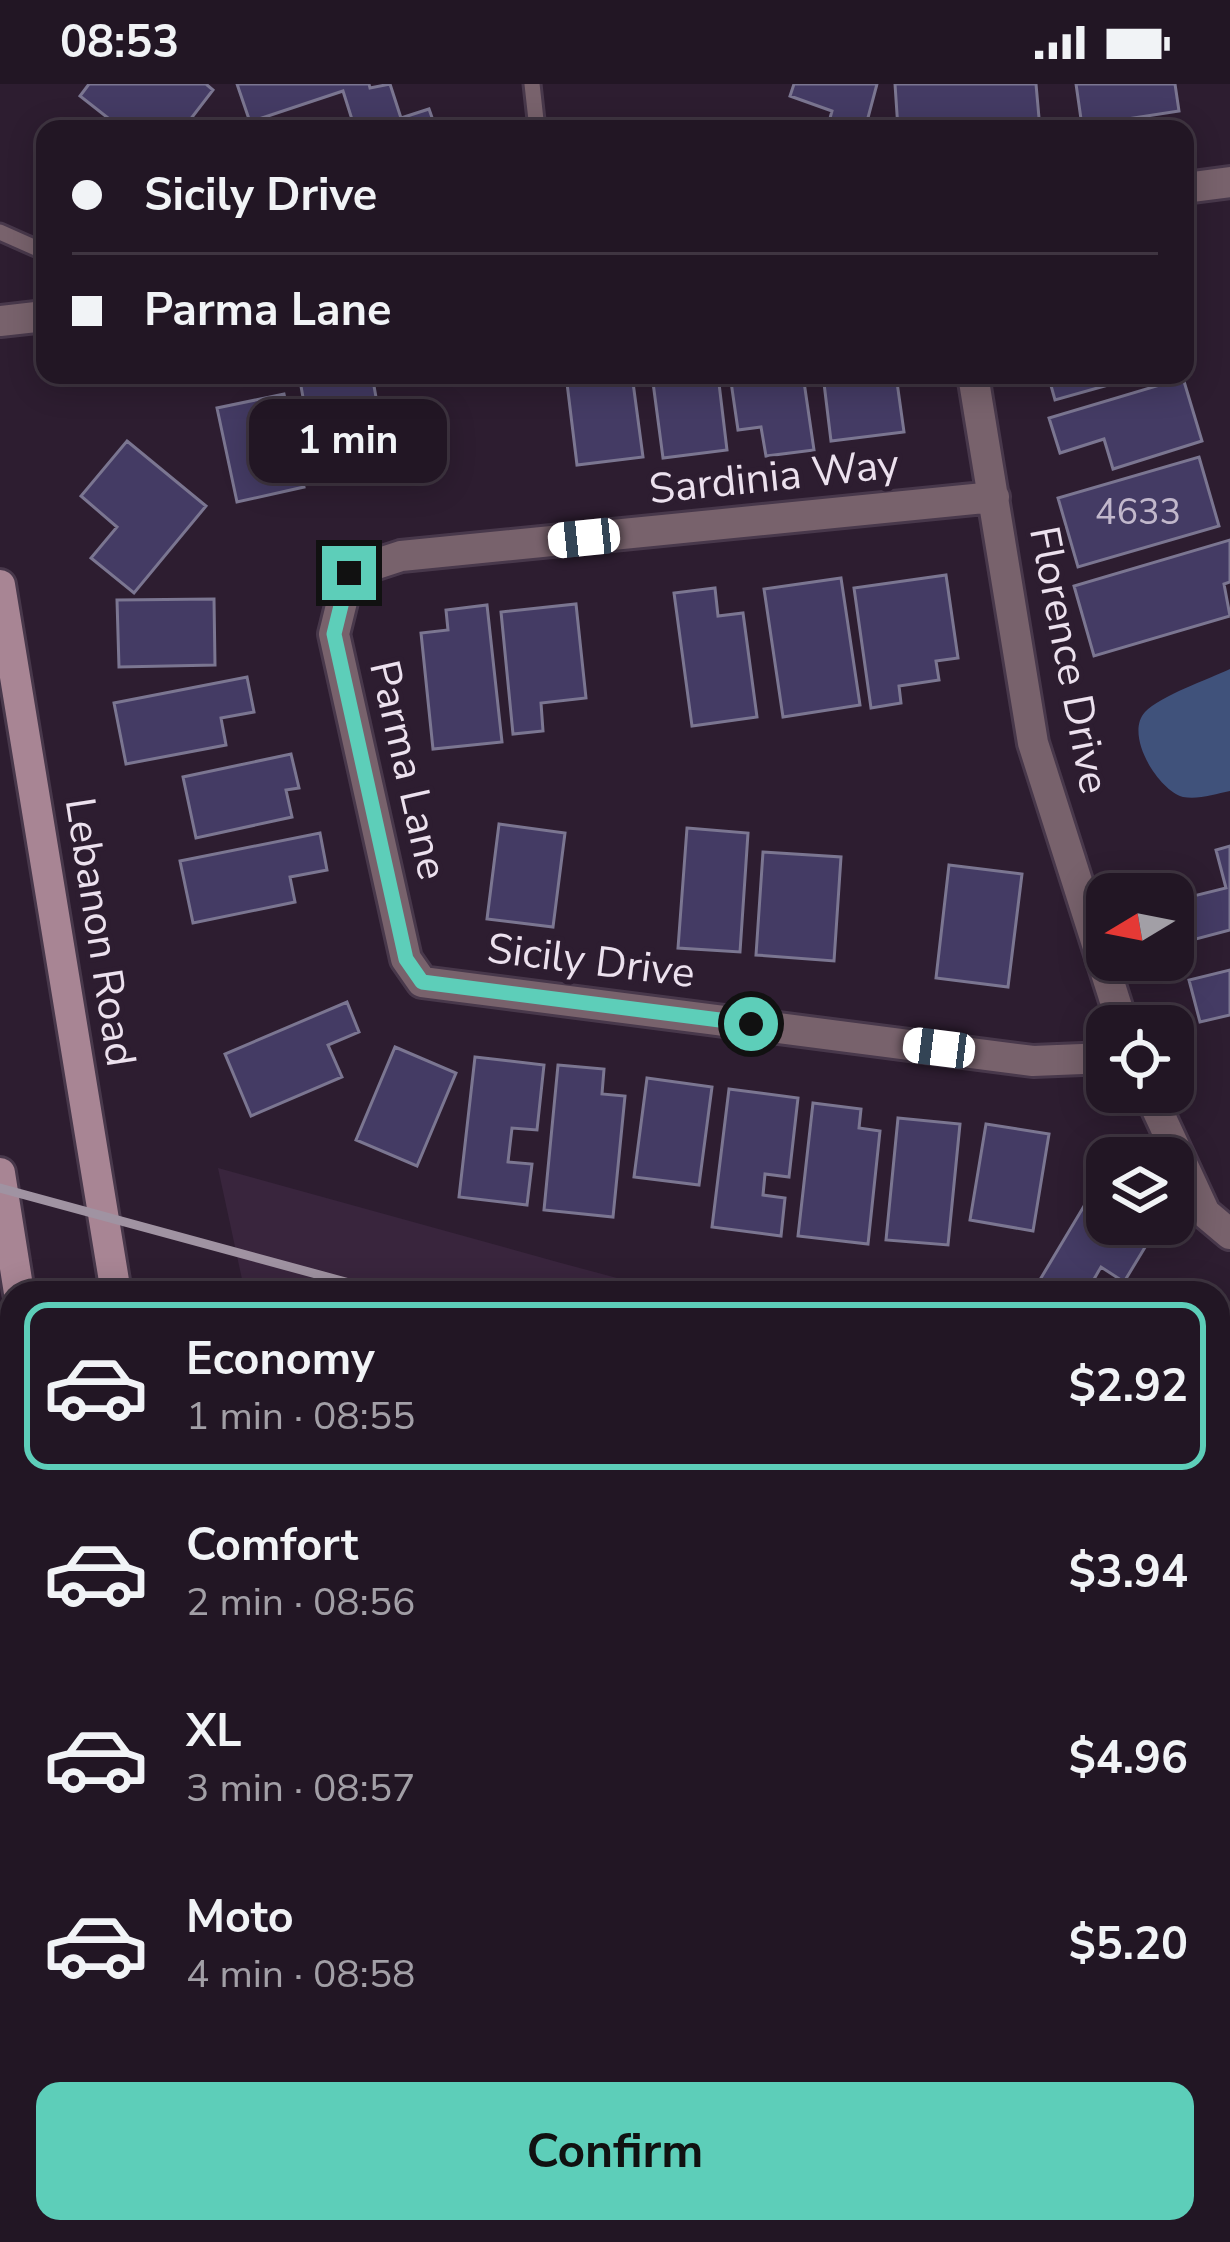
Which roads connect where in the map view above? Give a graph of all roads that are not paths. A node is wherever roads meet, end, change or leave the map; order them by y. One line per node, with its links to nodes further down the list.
1 (532, 84): 2 (lane)
2 (536, 120)
3 (1230, 182): 4 (street)
4 (1194, 187)
5 (0, 232): 6 (lane)
6 (36, 248)
7 (36, 317): 8 (street)
8 (0, 321)
9 (975, 384): 10 (street, Florence Drive)
10 (994, 497): 11 (street, Sardinia Way); 14 (street, Florence Drive)
11 (349, 573): 13 (street, Parma Lane)
12 (0, 585): 20 (main road, Lebanon Road)
13 (422, 982): 15 (street, Sicily Drive)
14 (1116, 1005)
15 (1086, 1059)
16 (1159, 1113): 18 (street)
17 (0, 1173): 19 (main road)
18 (1230, 1234)
19 (17, 1281)
20 (114, 1281)

